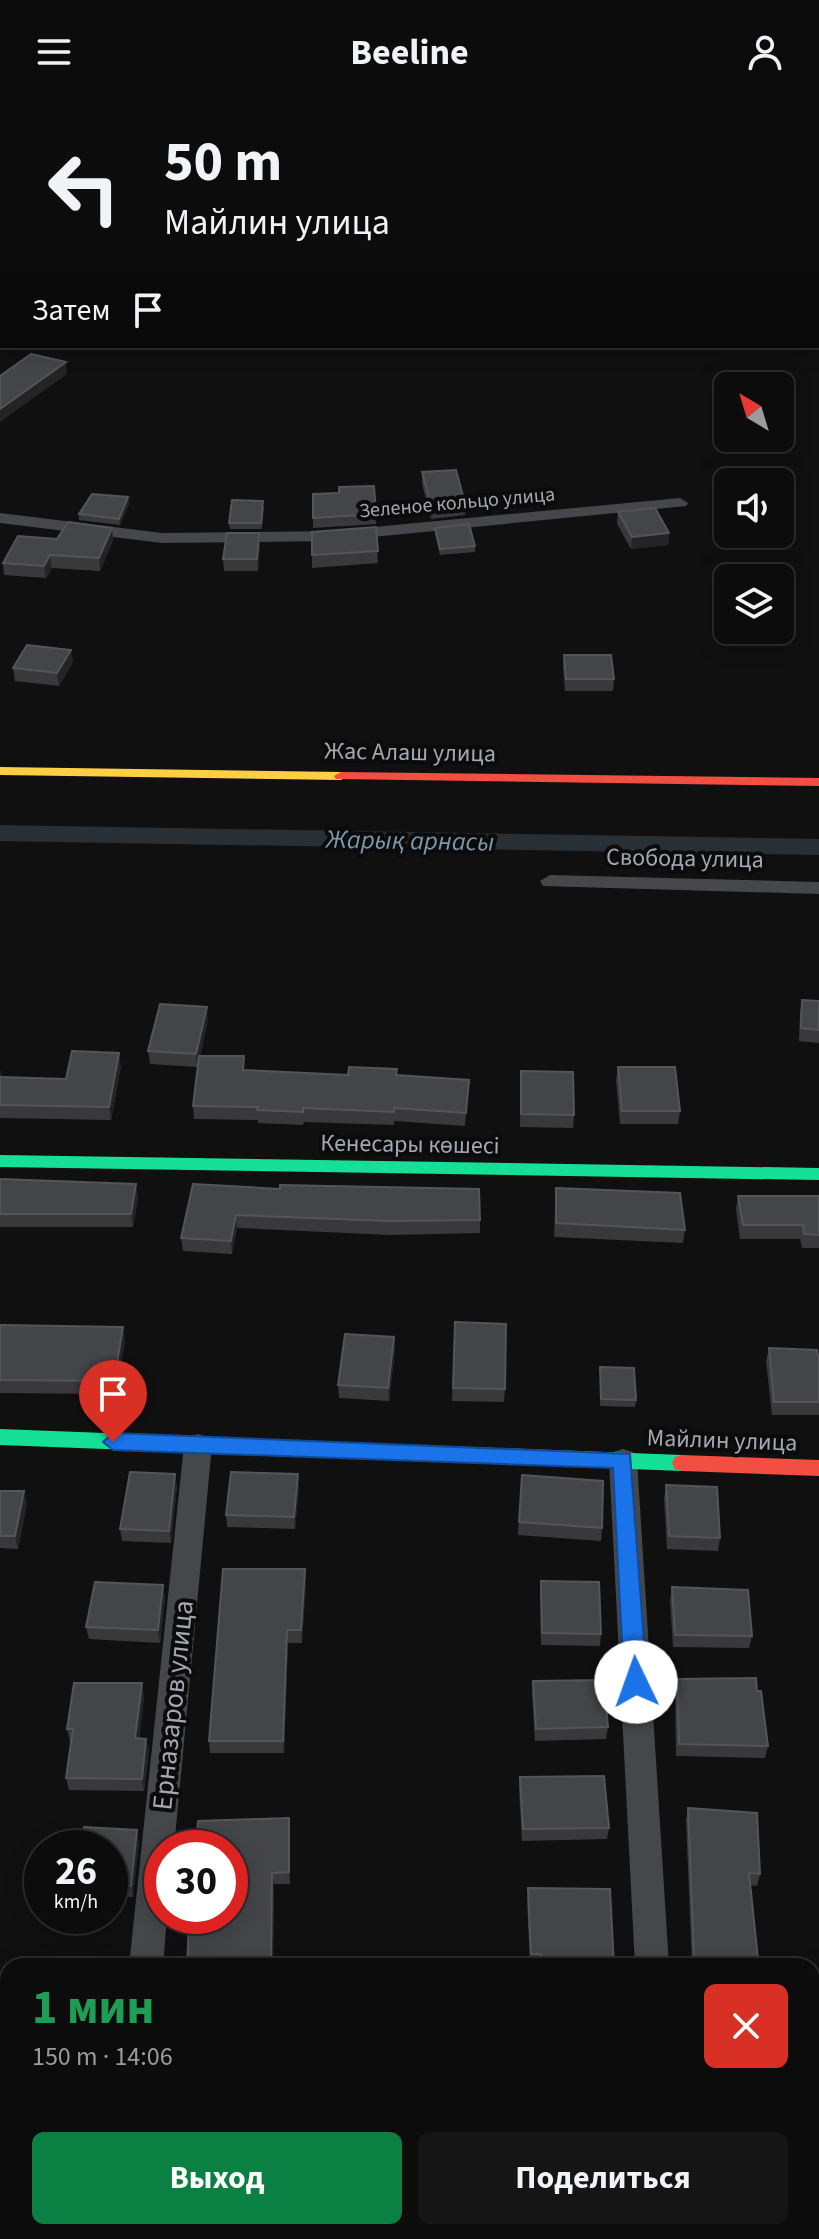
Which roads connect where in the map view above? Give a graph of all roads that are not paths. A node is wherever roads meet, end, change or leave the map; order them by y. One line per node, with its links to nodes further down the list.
1 (680, 503): 2 (street, Зеленое кольцо улица)
2 (0, 518)
3 (0, 771): 4 (street, Жас Алаш улица)
4 (819, 782)
5 (550, 881): 6 (street, Свобода улица)
6 (819, 888)
7 (0, 1161): 8 (street, Кенесары көшесі)
8 (819, 1174)
9 (0, 1437): 10 (street, Майлин улица)
10 (198, 1445): 11 (street, Майлин улица); 13 (street, Ерназаров улица)
11 (623, 1460): 12 (street, Майлин улица); 14 (street)
12 (819, 1468)
13 (147, 1958)
14 (652, 1958)

